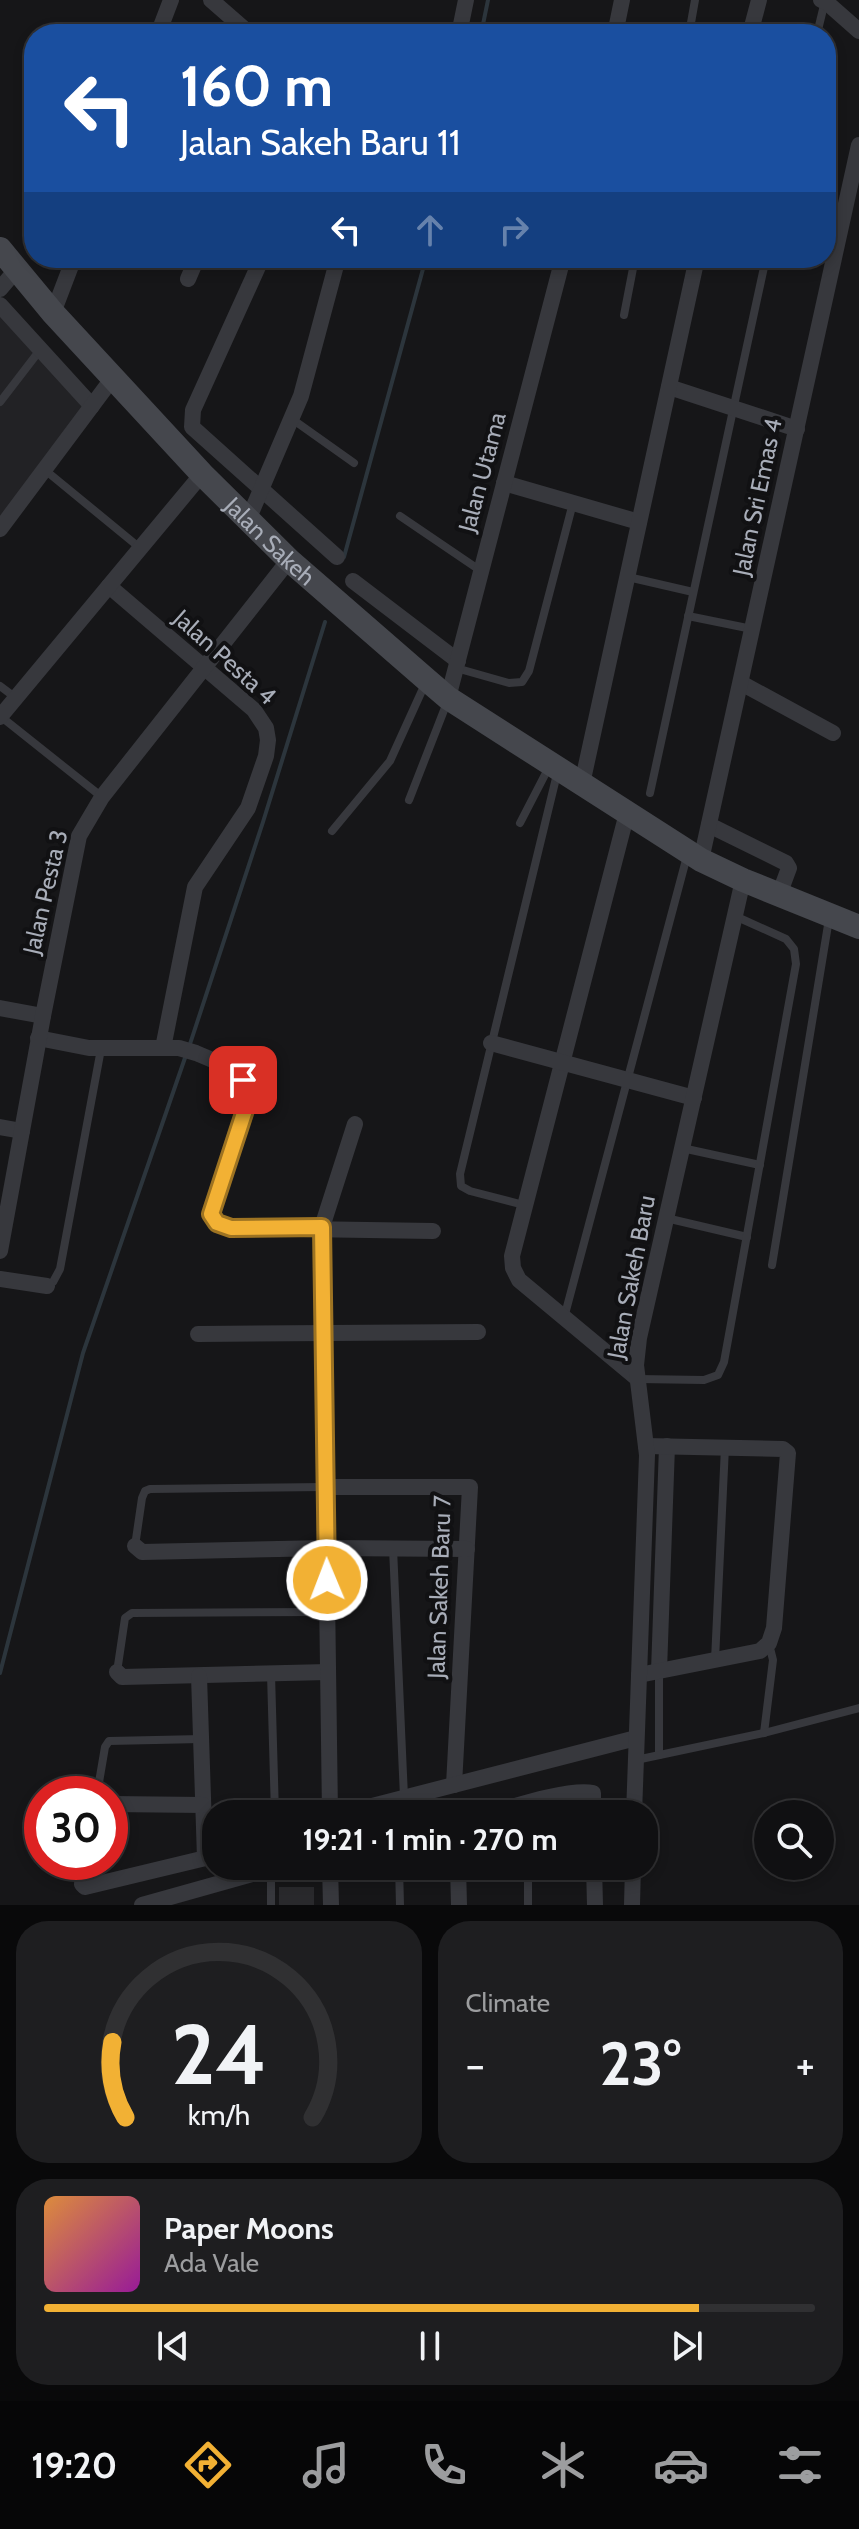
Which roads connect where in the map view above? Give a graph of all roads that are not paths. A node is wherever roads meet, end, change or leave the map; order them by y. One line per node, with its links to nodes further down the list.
1 (171, 0): 8 (street)
2 (211, 0): 9 (street)
3 (466, 0): 10 (street)
4 (622, 0): 11 (street)
5 (695, 0): 12 (lane)
6 (759, 0): 13 (street)
7 (823, 0): 14 (lane); 15 (street)
8 (162, 24)
9 (239, 24)
10 (461, 24)
11 (617, 24)
12 (691, 24)
13 (753, 24)
14 (819, 24)
15 (859, 31)
16 (859, 145): 17 (street, Jalan Sri Emas 4)
17 (836, 220)
18 (0, 249): 28 (street, Jalan Sakeh)
19 (70, 268): 31 (street)
20 (193, 268): 29 (street)
21 (257, 268): 45 (street)
22 (335, 268): 39 (street)
23 (560, 268): 44 (street, Jalan Utama)
24 (633, 268): 32 (lane)
25 (695, 268): 35 (street)
26 (764, 268): 38 (lane)
27 (826, 268): 40 (street, Jalan Sri Emas 4)
28 (8, 279): 31 (street, Jalan Sakeh)
29 (188, 279)
30 (0, 305): 33 (street)
31 (53, 313): 34 (street, Jalan Sakeh)
32 (624, 315)
33 (40, 350): 36 (lane); 37 (street)
34 (112, 379): 37 (street); 43 (street, Jalan Sakeh)
35 (669, 387): 38 (street); 49 (street)
36 (0, 402)
37 (92, 406): 42 (street)
38 (735, 409): 40 (street); 58 (lane)
39 (292, 419): 41 (lane); 45 (street)
40 (797, 429): 60 (street, Jalan Sri Emas 4)
41 (354, 463)
42 (45, 470): 50 (street); 51 (lane)
43 (202, 474): 48 (street, Jalan Sakeh); 51 (street)
44 (504, 483): 46 (street); 54 (street, Jalan Utama)
45 (261, 489): 48 (street); 52 (street)
46 (573, 503): 49 (street); 61 (lane)
47 (400, 516): 54 (lane)
48 (248, 520): 53 (street, Jalan Sakeh)
49 (639, 522): 55 (street)
50 (0, 529)
51 (140, 548): 57 (street)
52 (337, 557)
53 (289, 560): 62 (street, Jalan Pesta 3); 63 (street, Jalan Sakeh)
54 (481, 571): 61 (street, Jalan Utama)
55 (627, 577): 58 (lane); 71 (street)
56 (353, 581): 61 (street)
57 (109, 586): 62 (street, Jalan Pesta 4); 66 (street)
58 (693, 592): 59 (lane)
59 (688, 616): 60 (lane); 72 (lane)
60 (752, 629): 64 (street, Jalan Sri Emas 4)
61 (457, 665): 67 (street, Jalan Utama)
62 (204, 668): 73 (street, Jalan Pesta 3); 90 (street, Jalan Pesta 4)
63 (427, 680): 67 (street, Jalan Sakeh); 78 (lane)
64 (741, 683): 69 (street); 77 (street, Jalan Sri Emas 4)
65 (0, 686): 66 (lane)
66 (16, 698): 68 (street)
67 (448, 698): 70 (street, Jalan Sakeh); 74 (lane)
68 (0, 717): 73 (lane)
69 (833, 733)
70 (554, 767): 71 (street, Jalan Sakeh); 76 (lane); 88 (lane)
71 (582, 784): 75 (street, Jalan Sakeh)
72 (650, 793)
73 (102, 797): 86 (street, Jalan Pesta 3)
74 (409, 800)
75 (627, 813): 79 (street, Jalan Sakeh); 91 (street)
76 (520, 823)
77 (709, 825): 79 (street, Jalan Sri Emas 4); 81 (street)
78 (332, 831)
79 (695, 856): 80 (street, Jalan Sakeh); 92 (lane)
80 (743, 880): 81 (street, Jalan Sakeh); 83 (street, Jalan Sakeh Baru)
81 (779, 895): 82 (street, Jalan Sakeh)
82 (830, 915): 84 (street, Jalan Sakeh); 105 (lane)
83 (735, 916): 93 (street, Jalan Sakeh Baru); 98 (lane)
84 (859, 927)
85 (0, 1008): 86 (street)
86 (43, 1016): 87 (street, Jalan Pesta 3)
87 (38, 1038): 89 (street); 96 (street, Jalan Pesta 3)
88 (491, 1043): 91 (street); 99 (lane)
89 (101, 1048): 90 (street); 107 (lane)
90 (171, 1048): 101 (street)
91 (562, 1062): 92 (street); 99 (street)
92 (628, 1080): 93 (street); 108 (lane)
93 (694, 1098): 97 (street, Jalan Sakeh Baru)
94 (355, 1124): 101 (street)
95 (0, 1127): 96 (street)
96 (22, 1131): 104 (street, Jalan Pesta 3)
97 (682, 1148): 98 (lane); 100 (street, Jalan Sakeh Baru)
98 (760, 1165): 103 (lane)
99 (525, 1206): 108 (street)
100 (666, 1218): 103 (lane); 112 (street, Jalan Sakeh Baru)
101 (322, 1227): 102 (street); 110 (street)
102 (433, 1231)
103 (747, 1237): 112 (lane)
104 (0, 1251)
105 (772, 1265)
106 (0, 1279): 107 (street)
107 (47, 1286)
108 (564, 1320): 112 (street)
109 (478, 1332): 110 (street)
110 (323, 1333): 111 (street); 116 (street)
111 (198, 1334)
112 (638, 1379): 113 (street, Jalan Sakeh Baru)
113 (646, 1446): 114 (street); 128 (street, Jalan Sakeh Baru)
114 (667, 1446): 115 (street); 124 (street)
115 (725, 1446): 122 (street); 123 (lane)
116 (325, 1487): 117 (lane); 118 (street); 120 (street, Jalan Sakeh Baru 7)
117 (135, 1546): 118 (street)
118 (326, 1548): 119 (street); 121 (street)
119 (393, 1548): 120 (street); 138 (lane)
120 (467, 1549): 137 (street, Jalan Sakeh Baru 7)
121 (327, 1612): 125 (lane); 126 (street)
122 (769, 1643): 123 (street); 131 (lane)
123 (715, 1660): 124 (street)
124 (659, 1671): 128 (street); 134 (lane)
125 (117, 1672): 129 (street)
126 (328, 1672): 127 (street); 141 (street)
127 (271, 1674): 129 (street); 140 (lane)
128 (639, 1675): 132 (street, Jalan Sakeh Baru)
129 (199, 1676): 133 (street)
130 (859, 1708): 131 (lane)
131 (764, 1733): 134 (lane)
132 (636, 1738): 135 (street, Jalan Sakeh Baru); 137 (street)
133 (201, 1739): 136 (lane); 139 (street)
134 (659, 1755): 135 (lane)
135 (636, 1760): 145 (street, Jalan Sakeh Baru)
136 (100, 1776)
137 (454, 1785): 138 (street)
138 (404, 1798): 142 (street)
139 (203, 1800)
140 (275, 1800)
141 (330, 1800)
142 (396, 1800)
143 (552, 1800): 144 (street)
144 (593, 1800)
145 (635, 1800)
146 (128, 1804): 147 (street)
147 (202, 1805)
148 (202, 1859): 149 (street)
149 (128, 1877)
150 (83, 1880): 151 (street)
151 (117, 1880)
152 (233, 1880): 160 (street)
153 (274, 1880): 161 (lane)
154 (330, 1880): 162 (street)
155 (399, 1880): 163 (lane)
156 (458, 1880): 164 (street)
157 (528, 1880): 165 (lane)
158 (594, 1880): 166 (street)
159 (633, 1880): 167 (street)
160 (142, 1905)
161 (271, 1905)
162 (331, 1905)
163 (400, 1905)
164 (459, 1905)
165 (528, 1905)
166 (595, 1905)
167 (632, 1905)

